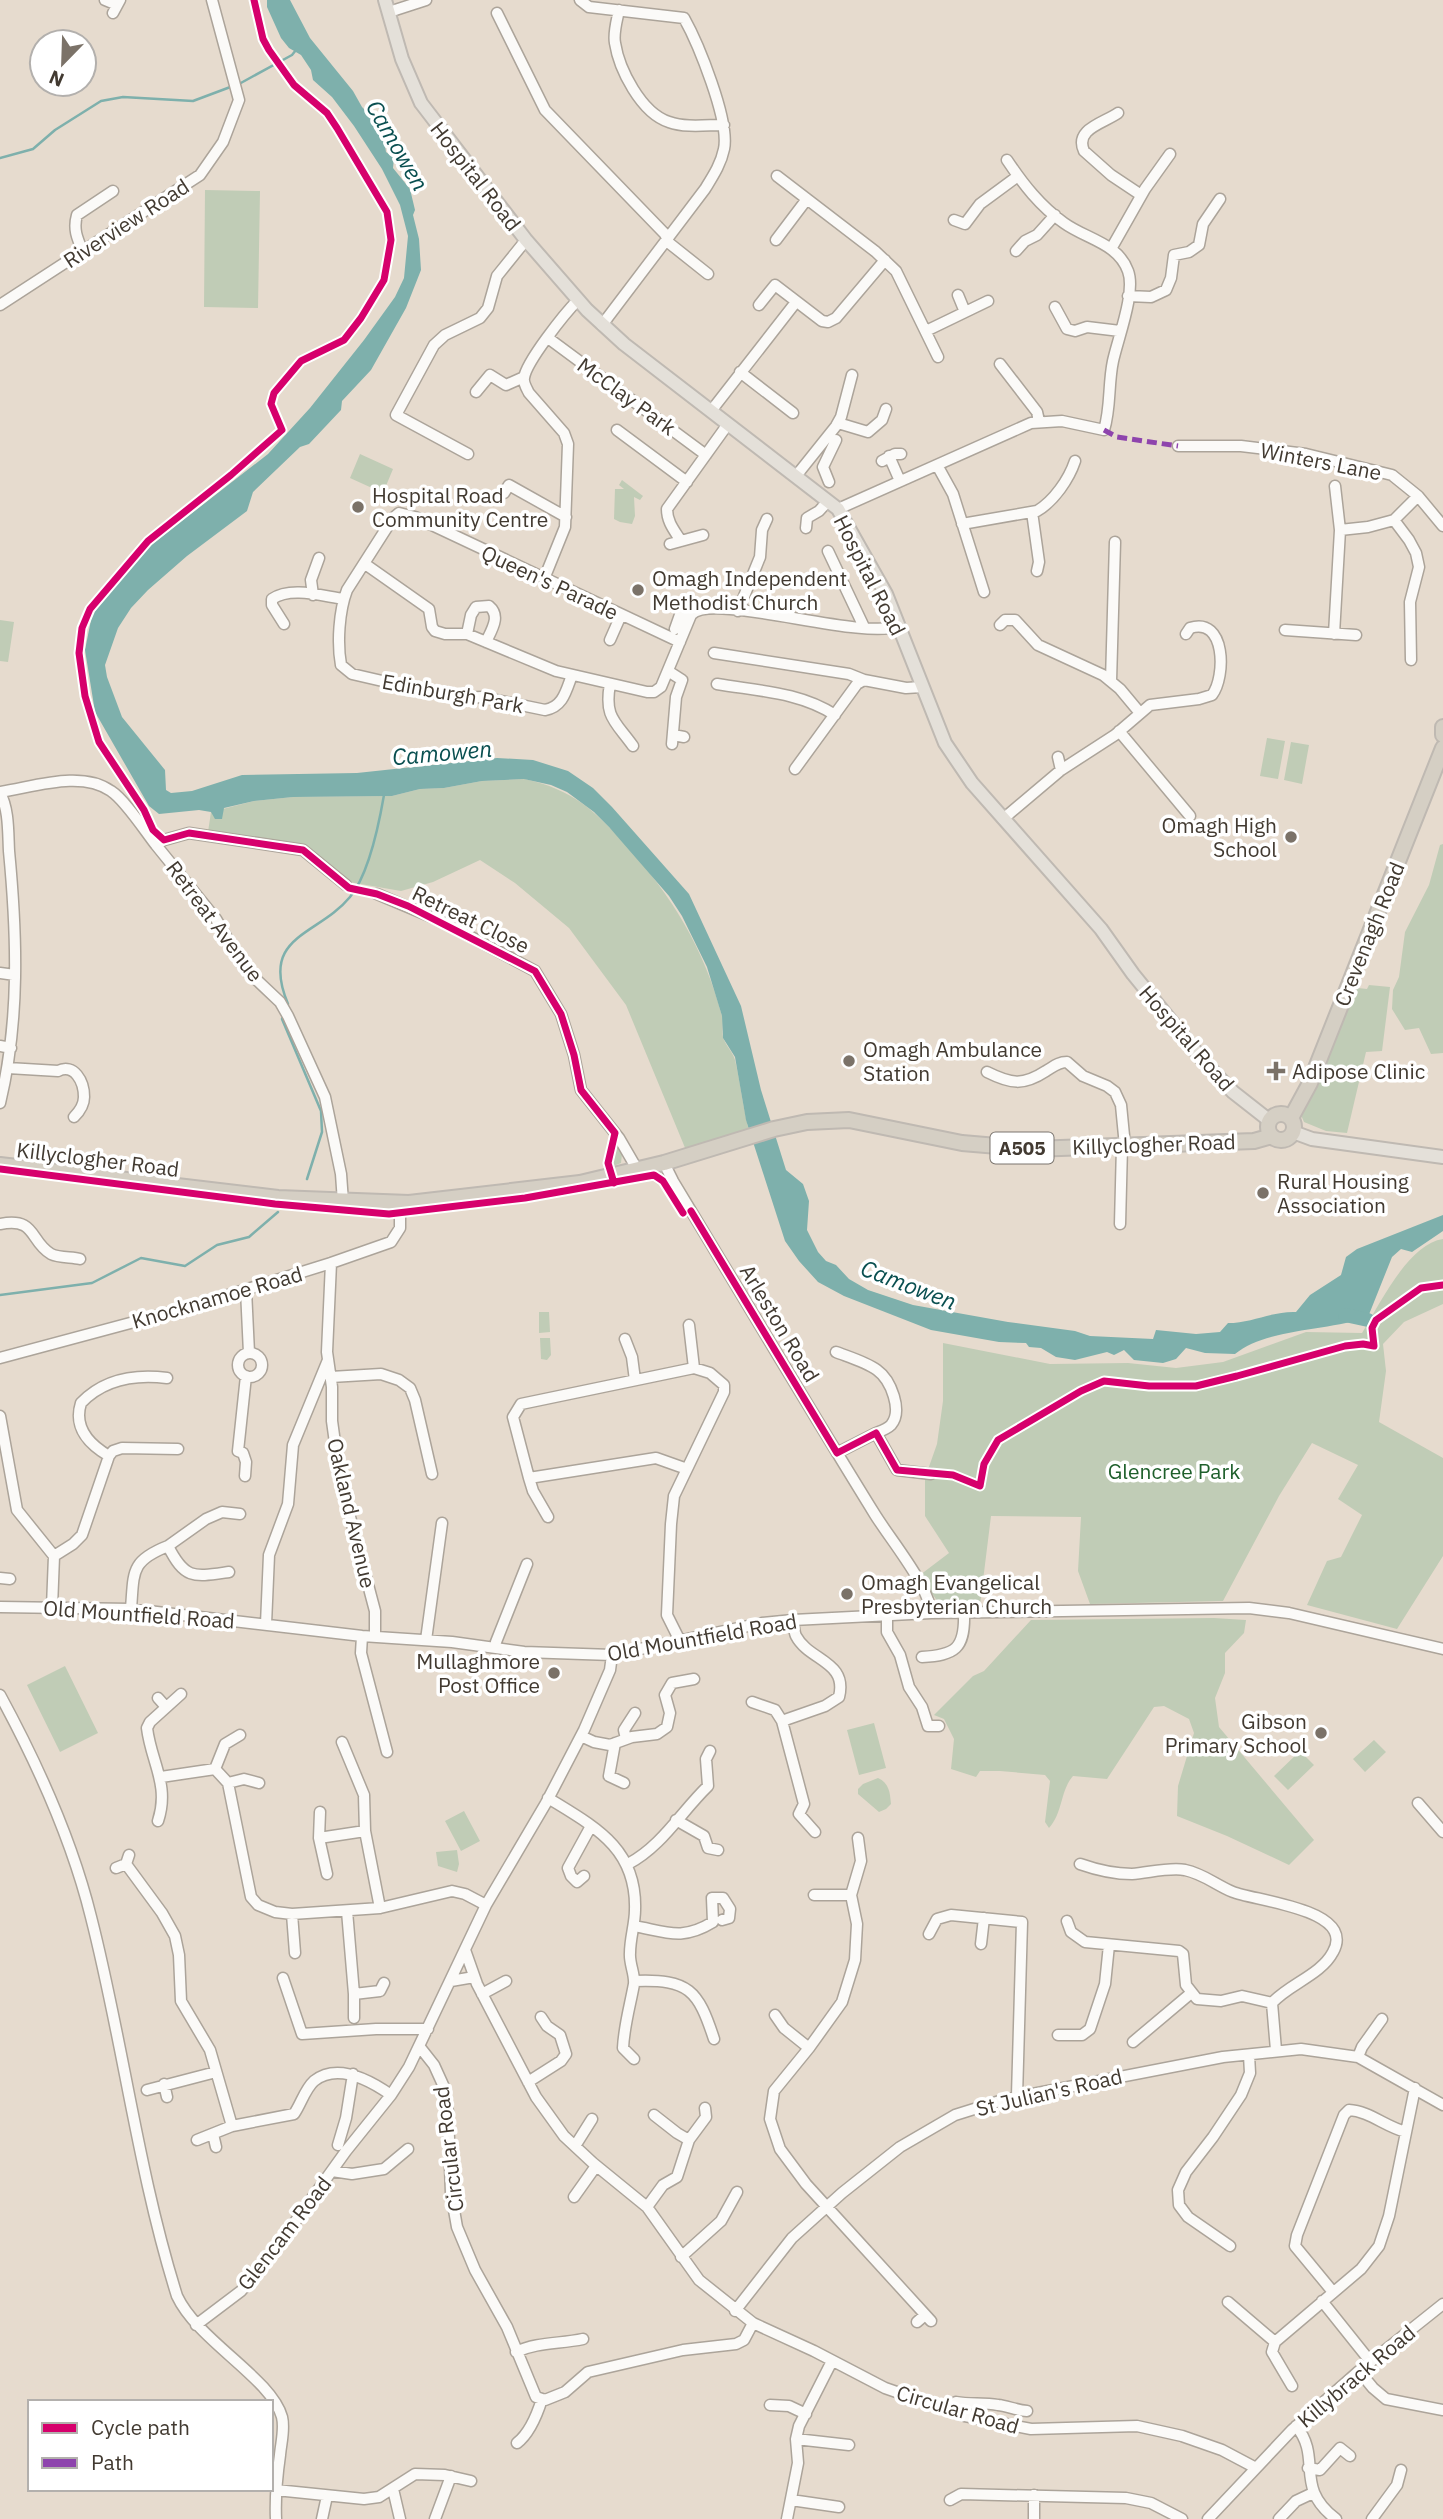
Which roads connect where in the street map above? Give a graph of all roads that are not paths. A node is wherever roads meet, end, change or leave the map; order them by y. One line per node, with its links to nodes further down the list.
1 (105, 0): 5 (street)
2 (212, 0): 26 (street, Riverview Road)
3 (426, 0): 6 (street)
4 (580, 0): 7 (street)
5 (117, 6)
6 (387, 6): 22 (main road, Hospital Road)
7 (619, 10): 10 (street); 10 (street)
8 (498, 13): 21 (street)
9 (1118, 113): 16 (street)
10 (724, 125): 21 (street)
11 (1170, 154): 16 (street)
12 (1007, 160): 14 (street)
13 (778, 176): 17 (street)
14 (1018, 176): 19 (street); 20 (street)
15 (113, 191): 26 (street)
16 (1142, 195): 24 (street)
17 (807, 199): 23 (street); 27 (street)
18 (1220, 199): 30 (street)
19 (1055, 215): 24 (street); 25 (street)
20 (954, 220)
21 (667, 238): 28 (street); 38 (street)
22 (526, 240): 31 (main road, Hospital Road); 58 (street)
23 (776, 240)
24 (1111, 249): 30 (street)
25 (1016, 251)
26 (83, 252): 34 (street, Riverview Road)
27 (886, 260): 33 (street); 39 (street)
28 (708, 274)
29 (958, 295): 37 (street)
30 (1128, 296): 40 (street)
31 (578, 300): 38 (main road, Hospital Road); 41 (street)
32 (988, 301): 37 (street)
33 (796, 302): 35 (street); 44 (street)
34 (0, 305)
35 (759, 305)
36 (1055, 307): 40 (street)
37 (965, 312): 39 (street)
38 (602, 325): 49 (main road, Hospital Road)
39 (926, 331): 42 (street)
40 (1121, 331): 51 (street)
41 (548, 338): 46 (street); 60 (street, McClay Park)
42 (938, 357)
43 (1000, 364): 51 (street)
44 (740, 372): 49 (street); 50 (street)
45 (852, 375): 52 (street)
46 (524, 377): 47 (street); 73 (street)
47 (476, 392)
48 (886, 409): 52 (street)
49 (711, 411): 53 (main road, Hospital Road)
50 (793, 413)
51 (1039, 421): 63 (street)
52 (838, 423): 57 (street)
53 (728, 424): 60 (street); 64 (main road, Hospital Road)
54 (617, 430): 66 (street, McClay Park)
55 (836, 440): 61 (street)
56 (1178, 446): 70 (street, Winters Lane)
57 (814, 452): 61 (street); 64 (street)
58 (468, 454)
59 (901, 454): 65 (street)
60 (706, 455): 66 (street)
61 (827, 457): 67 (street)
62 (1075, 461): 72 (street)
63 (937, 465): 65 (street); 76 (street)
64 (796, 476): 71 (main road, Hospital Road)
65 (900, 481): 71 (street)
66 (687, 482): 80 (street)
67 (829, 482)
68 (1335, 486): 79 (street)
69 (504, 493): 73 (street)
70 (1418, 496): 75 (street); 77 (street, Winters Lane)
71 (833, 505): 78 (street); 95 (main road, Hospital Road)
72 (1032, 512): 76 (street); 85 (street)
73 (566, 517): 86 (street)
74 (767, 519): 90 (street)
75 (1394, 520): 79 (street); 107 (street)
76 (962, 524): 87 (street)
77 (1443, 526)
78 (806, 528)
79 (1340, 530): 101 (street)
80 (703, 535)
81 (1115, 542): 111 (street)
82 (828, 551): 96 (street)
83 (319, 558): 88 (street)
84 (365, 564): 86 (street, Queen's Parade); 89 (street, Queen's Parade); 99 (street)
85 (1037, 571)
86 (544, 579): 91 (street, Queen's Parade)
87 (984, 592)
88 (313, 595): 89 (street); 93 (street)
89 (344, 599): 109 (street, Edinburgh Park)
90 (738, 611): 92 (street); 96 (street)
91 (621, 615): 103 (street); 105 (street, Queen's Parade)
92 (691, 615): 97 (street); 105 (street)
93 (284, 624)
94 (1000, 625): 111 (street)
95 (899, 626): 96 (street); 114 (main road, Hospital Road)
96 (864, 627)
97 (675, 629)
98 (1285, 630): 101 (street)
99 (467, 634): 104 (street); 104 (street)
100 (1186, 634): 115 (street)
101 (1334, 634): 102 (street)
102 (1356, 635)
103 (610, 640)
104 (486, 642): 109 (street)
105 (680, 642): 108 (street)
106 (713, 653): 110 (street)
107 (1411, 660)
108 (668, 671): 112 (street); 120 (street)
109 (572, 675): 112 (street)
110 (864, 680): 114 (street); 116 (street)
111 (1111, 681): 115 (street)
112 (610, 684): 121 (street)
113 (717, 684): 116 (street)
114 (922, 687): 128 (main road, Hospital Road)
115 (1140, 713): 118 (street)
116 (835, 715): 124 (street)
117 (1443, 727): 119 (highway)
118 (1119, 731): 125 (street); 127 (street)
119 (1443, 735)
120 (676, 739)
121 (634, 746)
122 (1443, 748): 140 (highway, Crevenagh Road)
123 (1058, 757): 125 (street)
124 (795, 769)
125 (1061, 770): 128 (street)
126 (0, 792): 129 (street, Retreat Avenue); 133 (street)
127 (1190, 816)
128 (1003, 819): 141 (main road, Hospital Road)
129 (160, 843): 130 (street); 147 (street, Retreat Avenue)
130 (346, 885)
131 (377, 894): 146 (street, Retreat Close)
132 (0, 973): 133 (street)
133 (15, 975): 135 (street)
134 (0, 1046): 135 (street)
135 (11, 1048): 136 (street)
136 (8, 1068): 138 (street); 139 (street)
137 (987, 1072): 142 (street)
138 (0, 1103)
139 (74, 1117)
140 (1292, 1125): 141 (highway, A505); 141 (highway, A505); 143 (main road)
141 (1271, 1128): 142 (highway, Killyclogher Road / A505)
142 (1124, 1146): 144 (highway, Killyclogher Road / A505); 150 (street)
143 (1443, 1157)
144 (664, 1163): 146 (highway, Killyclogher Road / A505); 168 (street, Arleston Road)
145 (0, 1165): 147 (highway, Killyclogher Road / A505)
146 (637, 1169): 148 (highway, Killyclogher Road / A505)
147 (343, 1202): 148 (highway, Killyclogher Road / A505)
148 (400, 1202): 152 (street, Knocknamoe Road)
149 (0, 1224): 151 (street)
150 (1120, 1224)
151 (80, 1259)
152 (331, 1263): 153 (street, Knocknamoe Road); 159 (street, Oakland Avenue)
153 (246, 1290): 157 (street); 158 (street, Knocknamoe Road)
154 (689, 1325): 160 (street)
155 (625, 1339): 164 (street)
156 (836, 1352): 166 (street)
157 (250, 1353): 161 (street); 161 (street)
158 (0, 1358)
159 (328, 1360): 162 (street, Oakland Avenue); 189 (street)
160 (694, 1368): 164 (street); 170 (street)
161 (246, 1376): 173 (street)
162 (331, 1377): 171 (street); 191 (street, Oakland Avenue)
163 (167, 1378): 169 (street)
164 (635, 1380): 174 (street)
165 (0, 1416): 179 (street)
166 (876, 1433): 168 (street); 172 (street)
167 (178, 1449): 169 (street)
168 (837, 1453): 185 (street, Arleston Road)
169 (109, 1456): 179 (street)
170 (687, 1469): 174 (street); 192 (street)
171 (432, 1474)
172 (930, 1474)
173 (245, 1476)
174 (529, 1478): 176 (street)
175 (240, 1514): 178 (street)
176 (548, 1517)
177 (442, 1523): 193 (street)
178 (168, 1546): 181 (street); 184 (street)
179 (54, 1556): 183 (street)
180 (527, 1564): 194 (street)
181 (229, 1572)
182 (0, 1607): 183 (street, Old Mountfield Road)
183 (52, 1607): 184 (street, Old Mountfield Road)
184 (131, 1609): 189 (street, Old Mountfield Road)
185 (931, 1613): 186 (street, Old Mountfield Road); 187 (street, Old Mountfield Road)
186 (964, 1614): 195 (street, Old Mountfield Road); 197 (street)
187 (887, 1616): 188 (street, Old Mountfield Road); 206 (street)
188 (793, 1620): 192 (street, Old Mountfield Road); 205 (street)
189 (266, 1625): 190 (street, Old Mountfield Road)
190 (362, 1636): 191 (street, Old Mountfield Road); 213 (street)
191 (375, 1637): 193 (street, Old Mountfield Road)
192 (679, 1639): 196 (street, Old Mountfield Road)
193 (426, 1640): 194 (street, Old Mountfield Road)
194 (495, 1648): 196 (street, Old Mountfield Road)
195 (1443, 1649)
196 (612, 1656): 208 (street)
197 (922, 1657)
198 (694, 1679): 209 (street)
199 (181, 1694): 203 (street)
200 (0, 1695): 312 (street)
201 (158, 1698): 203 (street)
202 (752, 1702): 205 (street)
203 (166, 1707): 215 (street)
204 (635, 1713): 209 (street)
205 (782, 1721): 226 (street)
206 (939, 1727)
207 (240, 1735): 214 (street)
208 (581, 1736): 211 (street); 219 (street)
209 (626, 1739): 211 (street)
210 (342, 1742): 225 (street)
211 (615, 1743): 218 (street)
212 (710, 1751): 222 (street)
213 (387, 1752)
214 (215, 1769): 215 (street); 216 (street)
215 (161, 1777): 223 (street)
216 (228, 1783): 217 (street); 241 (street)
217 (259, 1783)
218 (624, 1783)
219 (548, 1798): 224 (street); 238 (street)
220 (1418, 1803): 227 (street)
221 (320, 1812): 228 (street)
222 (676, 1820): 230 (street); 232 (street)
223 (158, 1821)
224 (592, 1826): 232 (street); 235 (street)
225 (365, 1831): 228 (street); 239 (street)
226 (815, 1832)
227 (1443, 1832)
228 (319, 1838): 234 (street)
229 (858, 1838): 237 (street)
230 (718, 1850)
231 (124, 1862): 275 (street)
232 (628, 1864): 245 (street)
233 (1080, 1864): 260 (street)
234 (327, 1874)
235 (584, 1876)
236 (814, 1895): 237 (street)
237 (851, 1895): 270 (street)
238 (486, 1905): 239 (street); 249 (street)
239 (380, 1908): 240 (street)
240 (347, 1911): 241 (street); 257 (street)
241 (292, 1914): 250 (street)
242 (984, 1918): 246 (street); 247 (street); 282 (street)
243 (722, 1920): 245 (street)
244 (1067, 1921): 248 (street)
245 (634, 1926): 255 (street)
246 (929, 1934)
247 (981, 1944)
248 (1109, 1945): 259 (street); 266 (street)
249 (465, 1950): 251 (street); 253 (street)
250 (295, 1953)
251 (474, 1977): 253 (street); 258 (street)
252 (283, 1978): 265 (street)
253 (451, 1981): 265 (street)
254 (506, 1981): 258 (street)
255 (635, 1981): 267 (street); 274 (street)
256 (384, 1983): 257 (street)
257 (354, 1994): 263 (street)
258 (482, 1994): 277 (street)
259 (1191, 1994): 260 (street); 268 (street)
260 (1272, 2003): 271 (street)
261 (775, 2015): 270 (street)
262 (541, 2017): 277 (street)
263 (354, 2018)
264 (1382, 2019): 273 (street)
265 (428, 2029): 269 (street)
266 (1058, 2035)
267 (713, 2039)
268 (1133, 2042)
269 (419, 2046): 281 (street, Glencam Road); 315 (street, Circular Road)
270 (809, 2048): 302 (street)
271 (1276, 2050): 272 (street, St Julian's Road); 273 (street, St Julian's Road)
272 (1249, 2055): 282 (street, St Julian's Road); 303 (street)
273 (1358, 2057): 279 (street)
274 (634, 2059)
275 (216, 2072): 278 (street); 288 (street)
276 (353, 2074): 281 (street); 288 (street); 291 (street)
277 (528, 2082): 294 (street)
278 (164, 2084): 280 (street); 283 (street)
279 (1415, 2088): 284 (street); 289 (street)
280 (147, 2090)
281 (391, 2095): 298 (street, Glencam Road)
282 (1017, 2096): 302 (street, St Julian's Road)
283 (167, 2097)
284 (1443, 2105)
285 (705, 2108): 293 (street)
286 (654, 2115): 293 (street)
287 (592, 2119): 294 (street)
288 (232, 2126): 290 (street)
289 (1406, 2132): 305 (street); 305 (street)
290 (213, 2134): 292 (street); 295 (street)
291 (337, 2139)
292 (197, 2140)
293 (689, 2140): 301 (street)
294 (575, 2146): 297 (street)
295 (216, 2147)
296 (408, 2149): 298 (street)
297 (596, 2166): 300 (street); 301 (street)
298 (332, 2171): 312 (street, Glencam Road)
299 (737, 2192): 304 (street)
300 (574, 2197)
301 (647, 2207): 304 (street)
302 (826, 2207): 309 (street, St Julian's Road); 310 (street)
303 (1230, 2246)
304 (681, 2257): 309 (street)
305 (1333, 2292): 306 (street)
306 (1322, 2301): 314 (street); 317 (street)
307 (1228, 2302): 314 (street)
308 (1443, 2304): 317 (street, Killybrack Road)
309 (735, 2311): 311 (street, Circular Road)
310 (924, 2320)
311 (752, 2323): 316 (street, Circular Road); 320 (street)
312 (196, 2325): 321 (street)
313 (583, 2339): 315 (street)
314 (1275, 2342): 319 (street)
315 (516, 2352): 320 (street, Circular Road)
316 (832, 2361): 328 (street); 329 (street, Circular Road)
317 (1370, 2361): 318 (street, Killybrack Road)
318 (1359, 2371): 326 (street); 330 (street, Killybrack Road)
319 (1292, 2386)
320 (542, 2399): 332 (street)
321 (273, 2400)
322 (273, 2400): 341 (street)
323 (956, 2402): 324 (street)
324 (988, 2404): 327 (street); 329 (street)
325 (770, 2405): 328 (street)
326 (1443, 2410)
327 (1027, 2411)
328 (806, 2414): 331 (street)
329 (986, 2421): 335 (street, Circular Road)
330 (1296, 2426): 335 (street, Killybrack Road); 336 (street)
331 (796, 2439): 333 (street); 345 (street)
332 (517, 2443)
333 (849, 2445)
334 (1350, 2456): 336 (street)
335 (1256, 2468): 355 (street, Killybrack Road)
336 (1308, 2468): 342 (street)
337 (1401, 2470): 358 (street)
338 (451, 2476): 339 (street); 340 (street); 351 (street)
339 (471, 2481)
340 (393, 2489): 344 (street); 350 (street)
341 (276, 2490): 344 (street); 348 (street)
342 (1313, 2493): 356 (street); 357 (street)
343 (1034, 2495): 346 (street); 353 (street); 354 (street)
344 (327, 2496): 349 (street)
345 (791, 2500): 347 (street); 352 (street)
346 (950, 2500)
347 (833, 2509)
348 (276, 2519)
349 (322, 2519)
350 (400, 2519)
351 (435, 2519)
352 (787, 2519)
353 (1034, 2519)
354 (1182, 2519)
355 (1208, 2519)
356 (1279, 2519)
357 (1336, 2519)
358 (1372, 2519)

